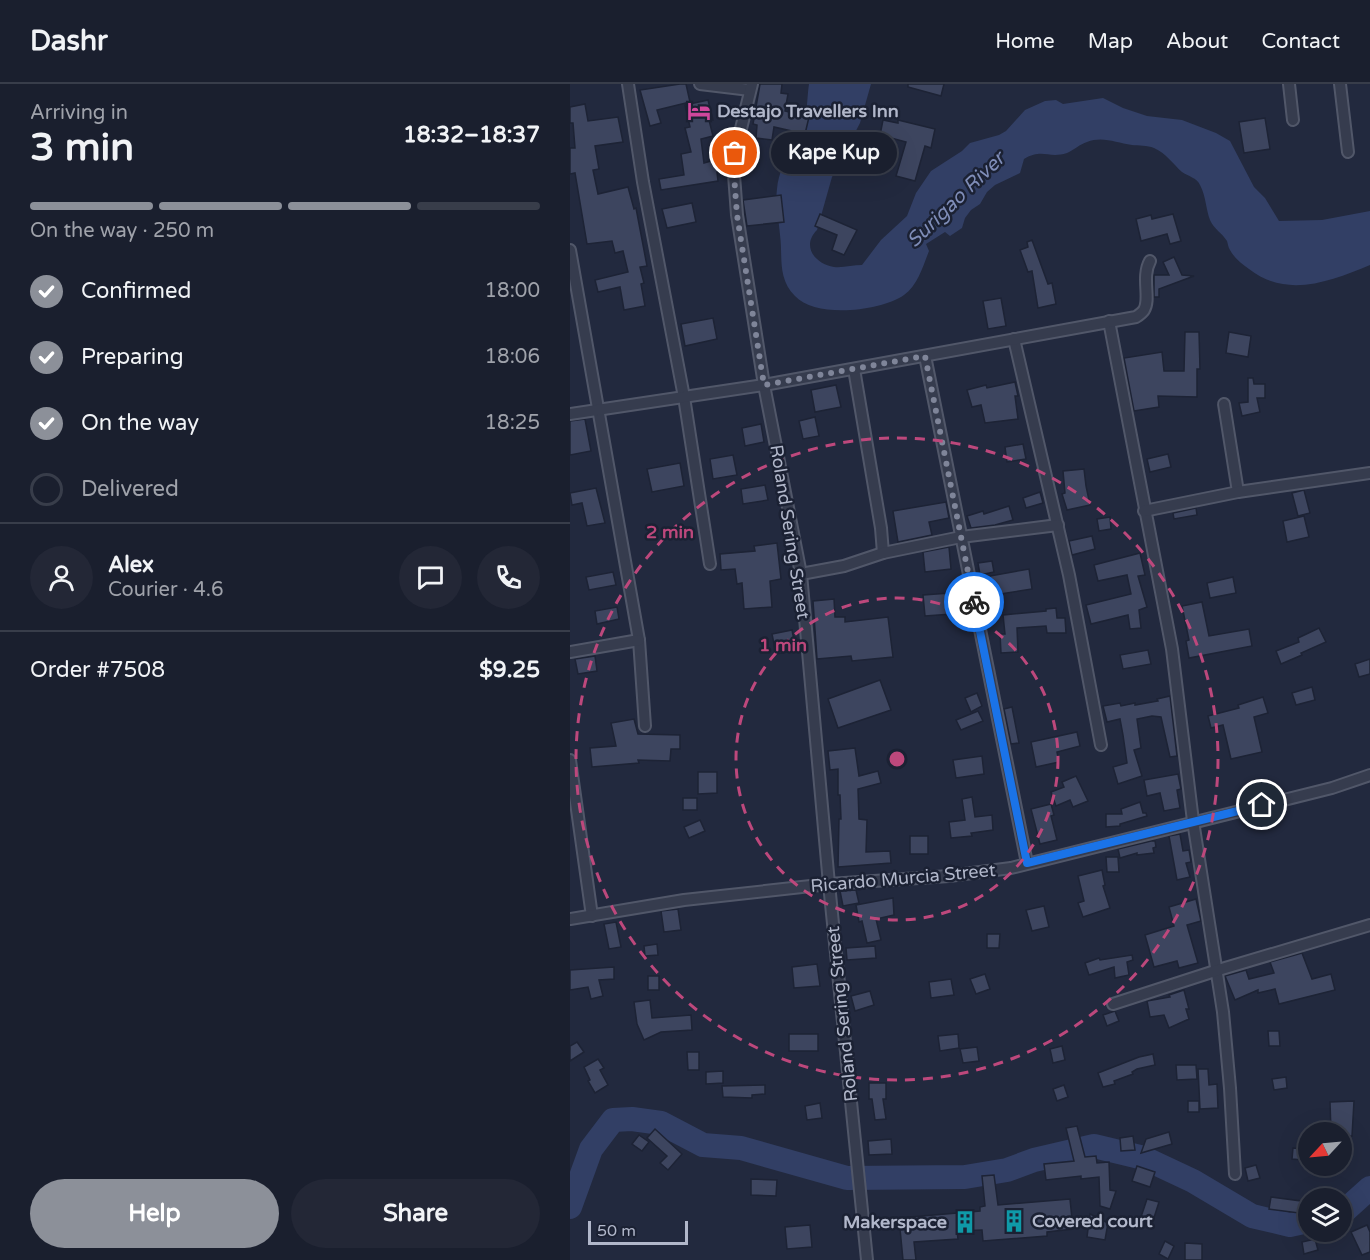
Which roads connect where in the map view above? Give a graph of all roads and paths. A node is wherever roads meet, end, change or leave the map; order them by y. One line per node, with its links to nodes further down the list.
1 (628, 84): 15 (street)
2 (700, 84): 5 (street)
3 (1289, 84): 6 (street)
4 (1340, 84): 7 (street)
5 (751, 87): 14 (street, Roland Sering Street)
6 (1293, 120)
7 (1348, 152)
8 (570, 250): 17 (street)
9 (1150, 261): 10 (street)
10 (1109, 321): 11 (street); 21 (street)
11 (1014, 339): 12 (street); 22 (street)
12 (925, 356): 13 (street); 23 (street)
13 (854, 369): 14 (street); 24 (street)
14 (764, 385): 15 (street); 26 (street, Roland Sering Street)
15 (684, 397): 17 (street); 25 (street)
16 (1224, 404): 20 (street)
17 (597, 409): 18 (street); 27 (street)
18 (570, 414)
19 (1370, 474): 20 (street)
20 (1238, 492): 21 (street)
21 (1144, 511): 33 (street)
22 (1058, 525): 23 (street); 30 (street)
23 (961, 537): 24 (street); 34 (street)
24 (883, 553): 26 (street)
25 (710, 564)
26 (801, 574): 35 (street, Roland Sering Street)
27 (639, 640): 28 (street); 29 (street)
28 (570, 652)
29 (645, 726)
30 (1101, 745)
31 (570, 760): 36 (street)
32 (1370, 776): 33 (street, Ricardo Murcia Street)
33 (1192, 821): 34 (street, Ricardo Murcia Street); 39 (street)
34 (1027, 863): 35 (street, Ricardo Murcia Street)
35 (829, 884): 36 (street, Ricardo Murcia Street); 42 (street, Roland Sering Street)
36 (592, 916): 37 (street, Ricardo Murcia Street)
37 (570, 919)
38 (1370, 925): 39 (street)
39 (1215, 970): 40 (street); 41 (street)
40 (1113, 1004)
41 (1235, 1174)
42 (867, 1260)

